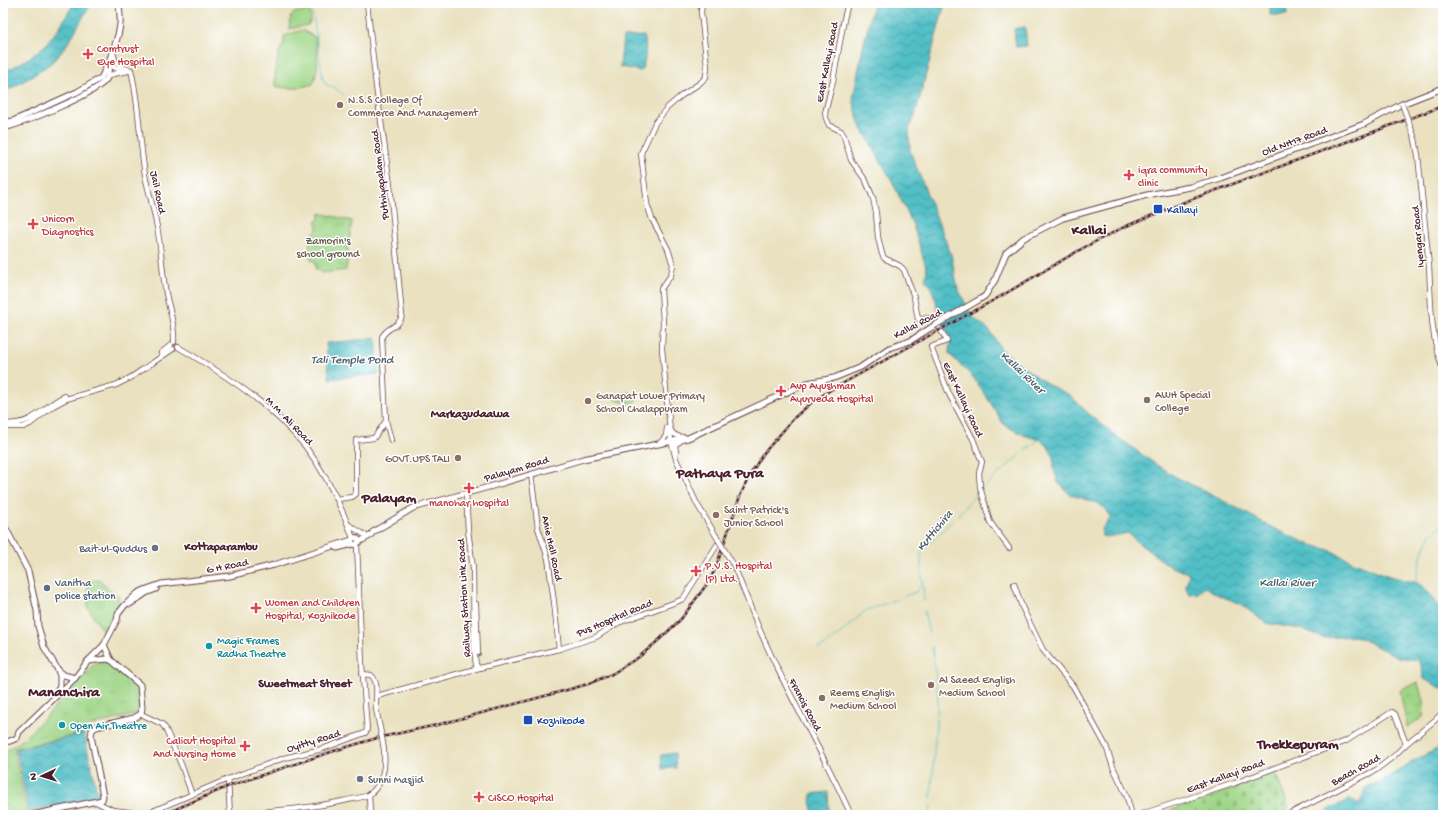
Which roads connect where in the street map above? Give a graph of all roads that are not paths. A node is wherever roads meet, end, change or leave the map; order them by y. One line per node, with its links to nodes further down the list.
1 (119, 3): 5 (main road)
2 (367, 3): 18 (street, Puthiyapalam Road)
3 (702, 3): 17 (street)
4 (848, 3): 36 (street, East Kallayi Road)
5 (113, 52): 6 (main road); 7 (street)
6 (109, 64): 7 (street); 8 (main road); 11 (main road)
7 (131, 70): 8 (street); 14 (street, Jail Road)
8 (108, 77): 12 (main road)
9 (1443, 88): 10 (main road, Old NH17 Road)
10 (1402, 104): 13 (main road, Old NH17 Road); 15 (street, Iyengar Road, bridge)
11 (3, 123)
12 (3, 128)
13 (1147, 195): 22 (main road, Kallai Road, bridge)
14 (174, 346): 16 (street); 29 (street, M.M. Ali Road)
15 (1443, 369)
16 (64, 398): 19 (street); 21 (street)
17 (668, 419): 20 (street, Francis Road); 25 (street)
18 (386, 421): 23 (street, Puthiyapalam Road); 29 (street)
19 (3, 424)
20 (669, 425): 22 (street); 24 (street, Francis Road)
21 (3, 427)
22 (688, 438): 24 (main road, Kallai Road); 26 (street)
23 (391, 440)
24 (671, 441): 25 (main road, Palayam Road); 26 (street, Francis Road)
25 (659, 444): 27 (main road, Palayam Road)
26 (676, 459): 62 (street, Francis Road, bridge)
27 (531, 474): 28 (main road, Palayam Road); 40 (street, Anie Hall Road)
28 (466, 494): 32 (main road, Palayam Road); 43 (street, Railway Station Link Road)
29 (337, 499): 31 (street, M.M. Ali Road)
30 (3, 523): 44 (main road)
31 (348, 524): 33 (street); 34 (street, M.M. Ali Road)
32 (374, 532): 33 (main road); 34 (main road)
33 (365, 535): 34 (main road)
34 (355, 541): 37 (street, M.M. Ali Road); 39 (main road, G H Road)
35 (717, 545): 40 (street, Pvs Hospital Road)
36 (1008, 548)
37 (358, 551): 45 (street, Oyitty Road)
38 (1014, 584): 63 (street)
39 (104, 645): 41 (main road); 42 (main road, G H Road)
40 (559, 649): 43 (street, Pvs Hospital Road)
41 (112, 660): 42 (main road); 50 (main road)
42 (88, 661): 46 (main road, G H Road)
43 (479, 668): 47 (street, Pvs Hospital Road)
44 (58, 670): 46 (main road); 48 (main road)
45 (362, 674): 47 (street); 54 (street, Oyitty Road)
46 (75, 678): 48 (main road, G H Road)
47 (377, 696): 55 (street, bridge)
48 (55, 697): 51 (main road, G H Road)
49 (1443, 712): 52 (street, Beach Road)
50 (141, 714): 56 (street); 57 (main road)
51 (5, 742): 53 (main road)
52 (1406, 744): 64 (street, East Kallayi Road); 65 (street, Beach Road)
53 (3, 747)
54 (228, 779): 56 (street, Oyitty Road); 60 (street)
55 (369, 794): 60 (street); 61 (street)
56 (192, 795): 57 (street, Oyitty Road)
57 (96, 802): 58 (main road)
58 (32, 815)
59 (224, 815): 60 (street)
60 (230, 815)
61 (370, 815)
62 (851, 815)
63 (1132, 815)
64 (1139, 815)
65 (1287, 815)

